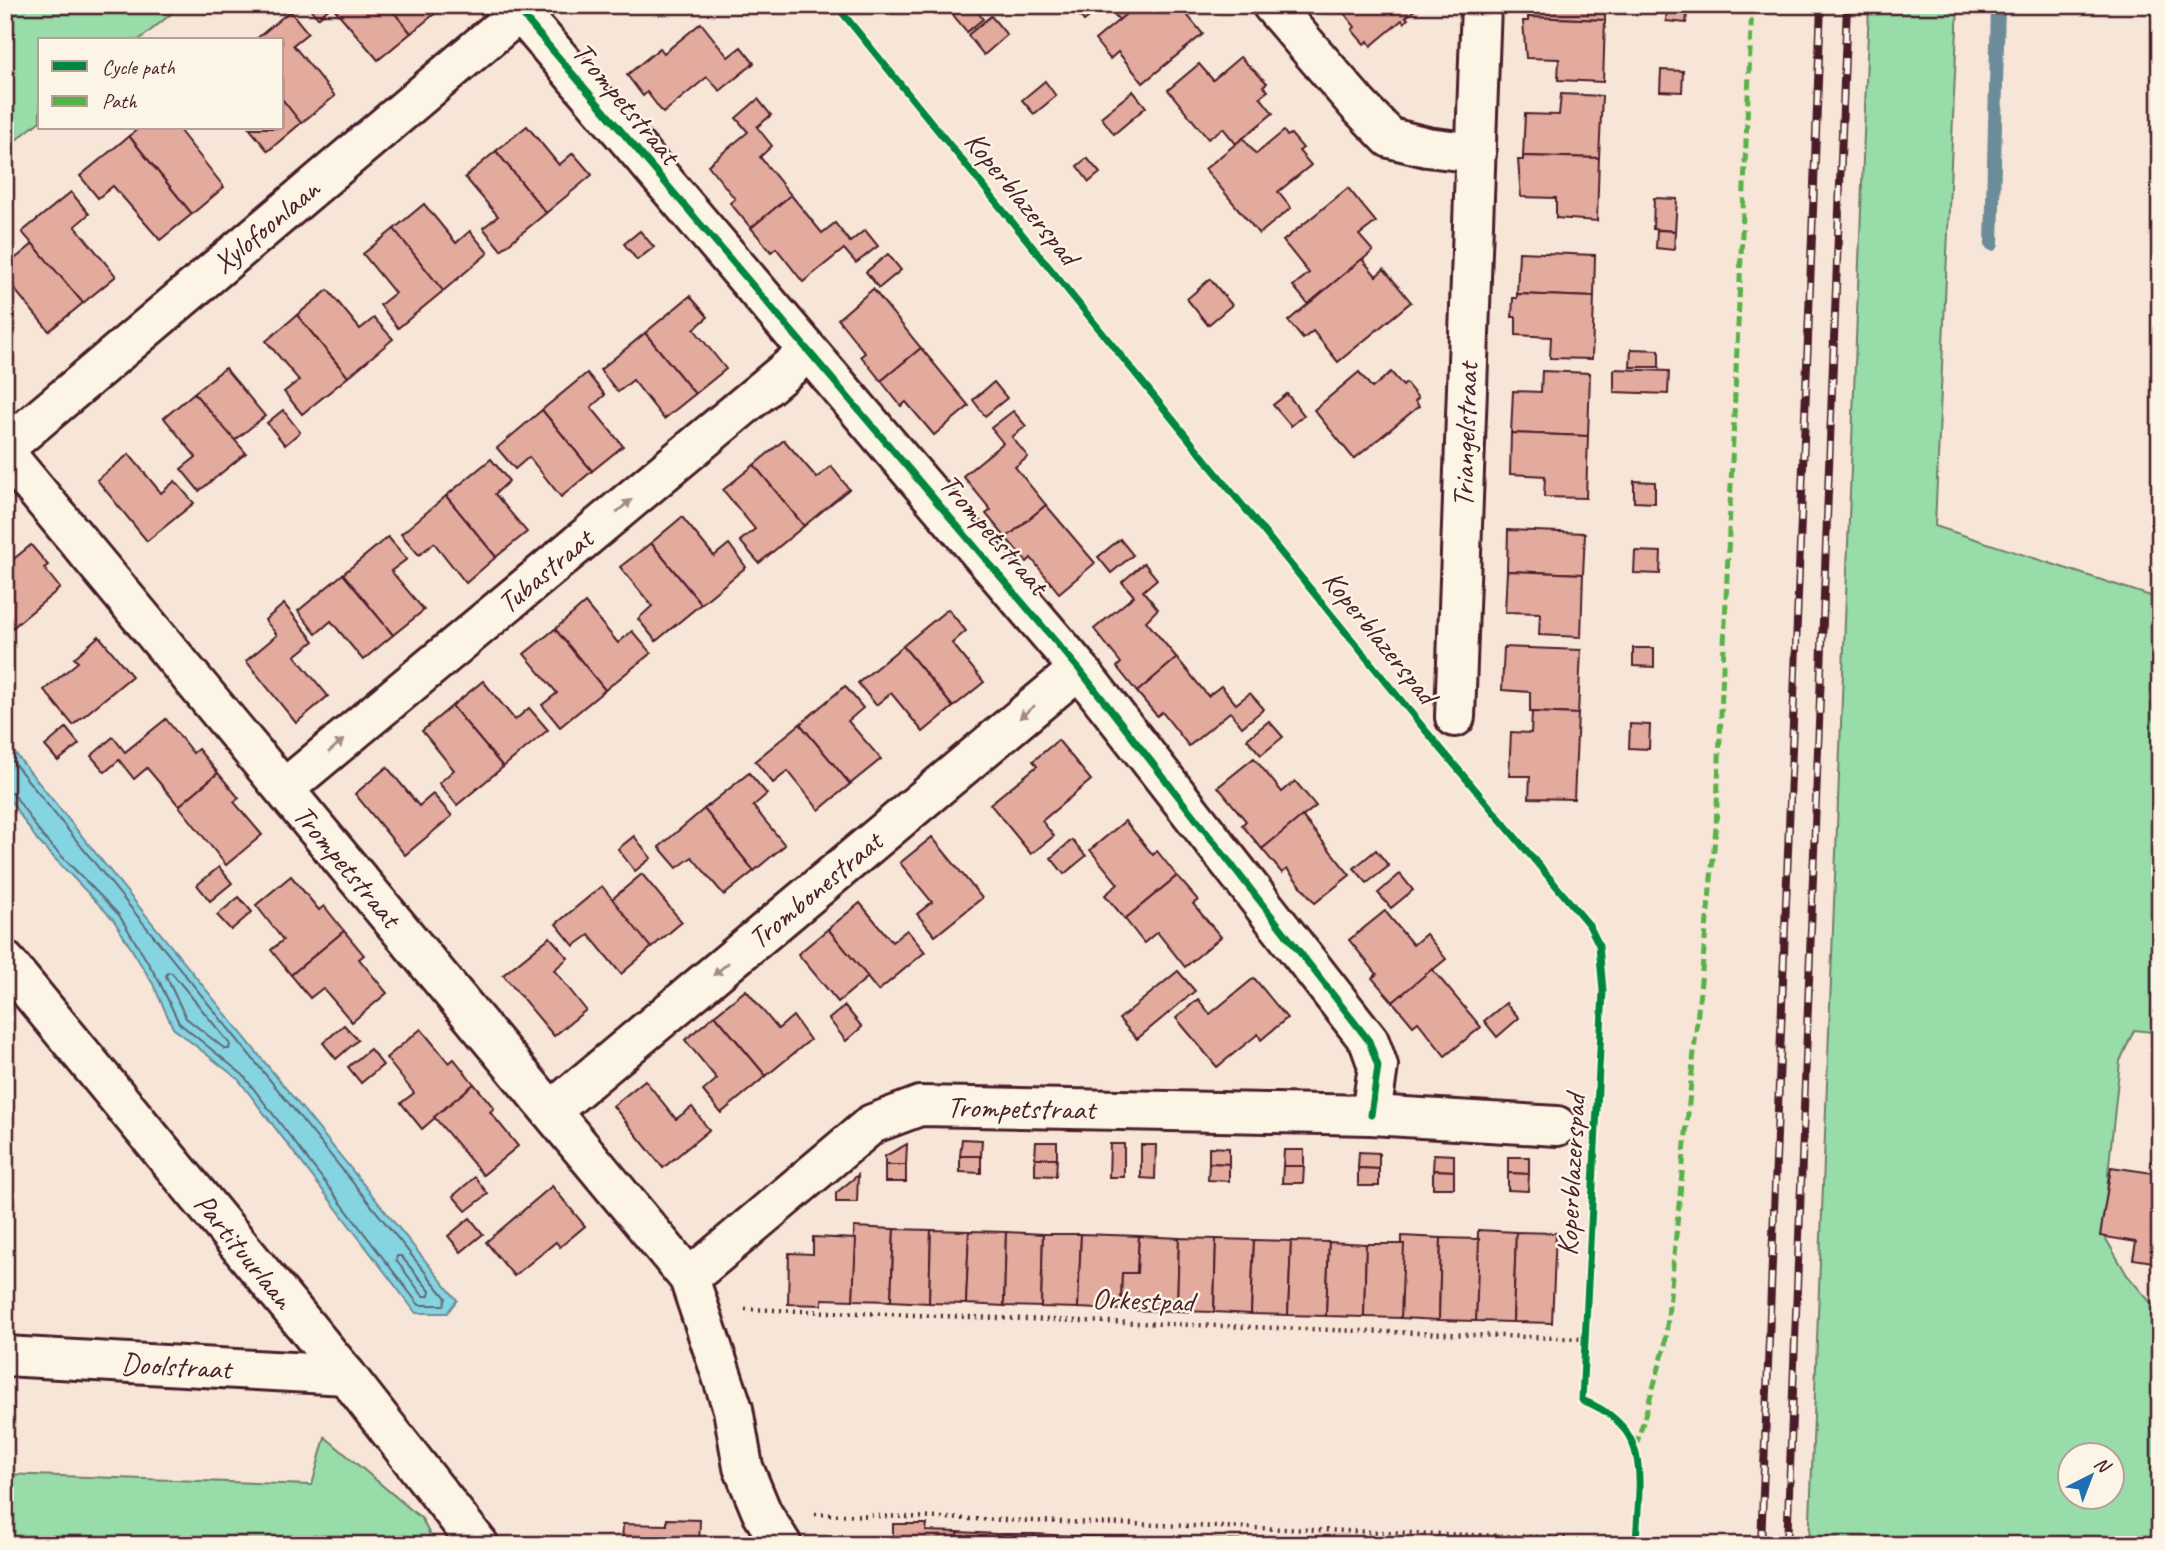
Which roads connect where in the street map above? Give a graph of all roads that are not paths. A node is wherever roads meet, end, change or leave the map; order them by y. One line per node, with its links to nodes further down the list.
1 (1272, 5): 4 (street)
2 (1481, 5): 4 (street, Triangelstraat)
3 (524, 8): 5 (street, Trompetstraat); 6 (street, Xylofoonlaan)
4 (1476, 153): 9 (street, Triangelstraat)
5 (807, 352): 8 (street, Trompetstraat); 10 (street, Tubastraat, one-way to 5)
6 (5, 448)
7 (5, 453): 10 (street, Trompetstraat)
8 (1079, 669): 12 (street, Trombonestraat, one-way to 12); 13 (street, Trompetstraat)
9 (1455, 718)
10 (284, 789): 12 (street, Trompetstraat)
11 (5, 961): 17 (street, Partituurlaan)
12 (551, 1111): 15 (street, Trompetstraat)
13 (1371, 1115): 14 (street, Trompetstraat); 15 (street, Trompetstraat)
14 (1557, 1126)
15 (694, 1293): 19 (street, Trompetstraat)
16 (5, 1356): 17 (street, Doolstraat)
17 (346, 1376): 18 (street, Partituurlaan)
18 (479, 1545)
19 (782, 1545)

